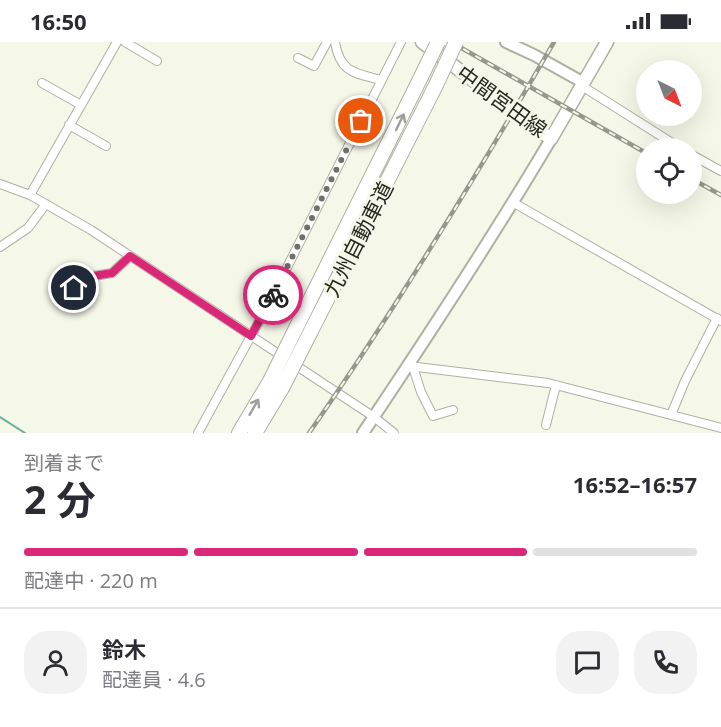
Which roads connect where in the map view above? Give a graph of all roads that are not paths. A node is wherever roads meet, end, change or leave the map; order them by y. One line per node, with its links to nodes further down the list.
1 (117, 42): 16 (street)
2 (125, 42): 12 (street)
3 (327, 42): 11 (street)
4 (335, 42): 13 (street)
5 (401, 42): 13 (street)
6 (422, 42): 19 (main road, 中間宮田線)
7 (438, 42): 33 (highway, 九州自動車道, one-way to 7, bridge)
8 (456, 42): 33 (highway, 九州自動車道, bridge)
9 (506, 42): 15 (street)
10 (608, 42): 15 (main road, 中間宮田線)
11 (298, 58)
12 (157, 61)
13 (381, 80): 31 (street)
14 (42, 84): 16 (street)
15 (583, 84): 18 (street); 19 (main road, 中間宮田線)
16 (81, 105): 17 (street)
17 (69, 125): 20 (street); 24 (street)
18 (665, 138)
19 (551, 139): 25 (street)
20 (106, 146)
21 (702, 161): 22 (street)
22 (721, 171)
23 (0, 184): 24 (street)
24 (30, 195): 26 (street)
25 (514, 203): 30 (street); 32 (street)
26 (46, 204): 27 (street); 28 (street)
27 (0, 247)
28 (130, 256): 29 (street); 31 (street)
29 (74, 288)
30 (719, 320): 36 (street)
31 (251, 336): 37 (street); 41 (street)
32 (411, 366): 34 (street); 35 (street); 37 (street)
33 (276, 384): 42 (highway, 九州自動車道, one-way to 33); 43 (highway, 九州自動車道)
34 (556, 385): 36 (street); 38 (street)
35 (453, 410)
36 (671, 415): 40 (street)
37 (374, 417): 44 (street); 45 (street)
38 (546, 424)
39 (721, 428): 40 (street)
40 (711, 429)
41 (198, 433)
42 (239, 433)
43 (255, 433)
44 (363, 433)
45 (394, 433)

